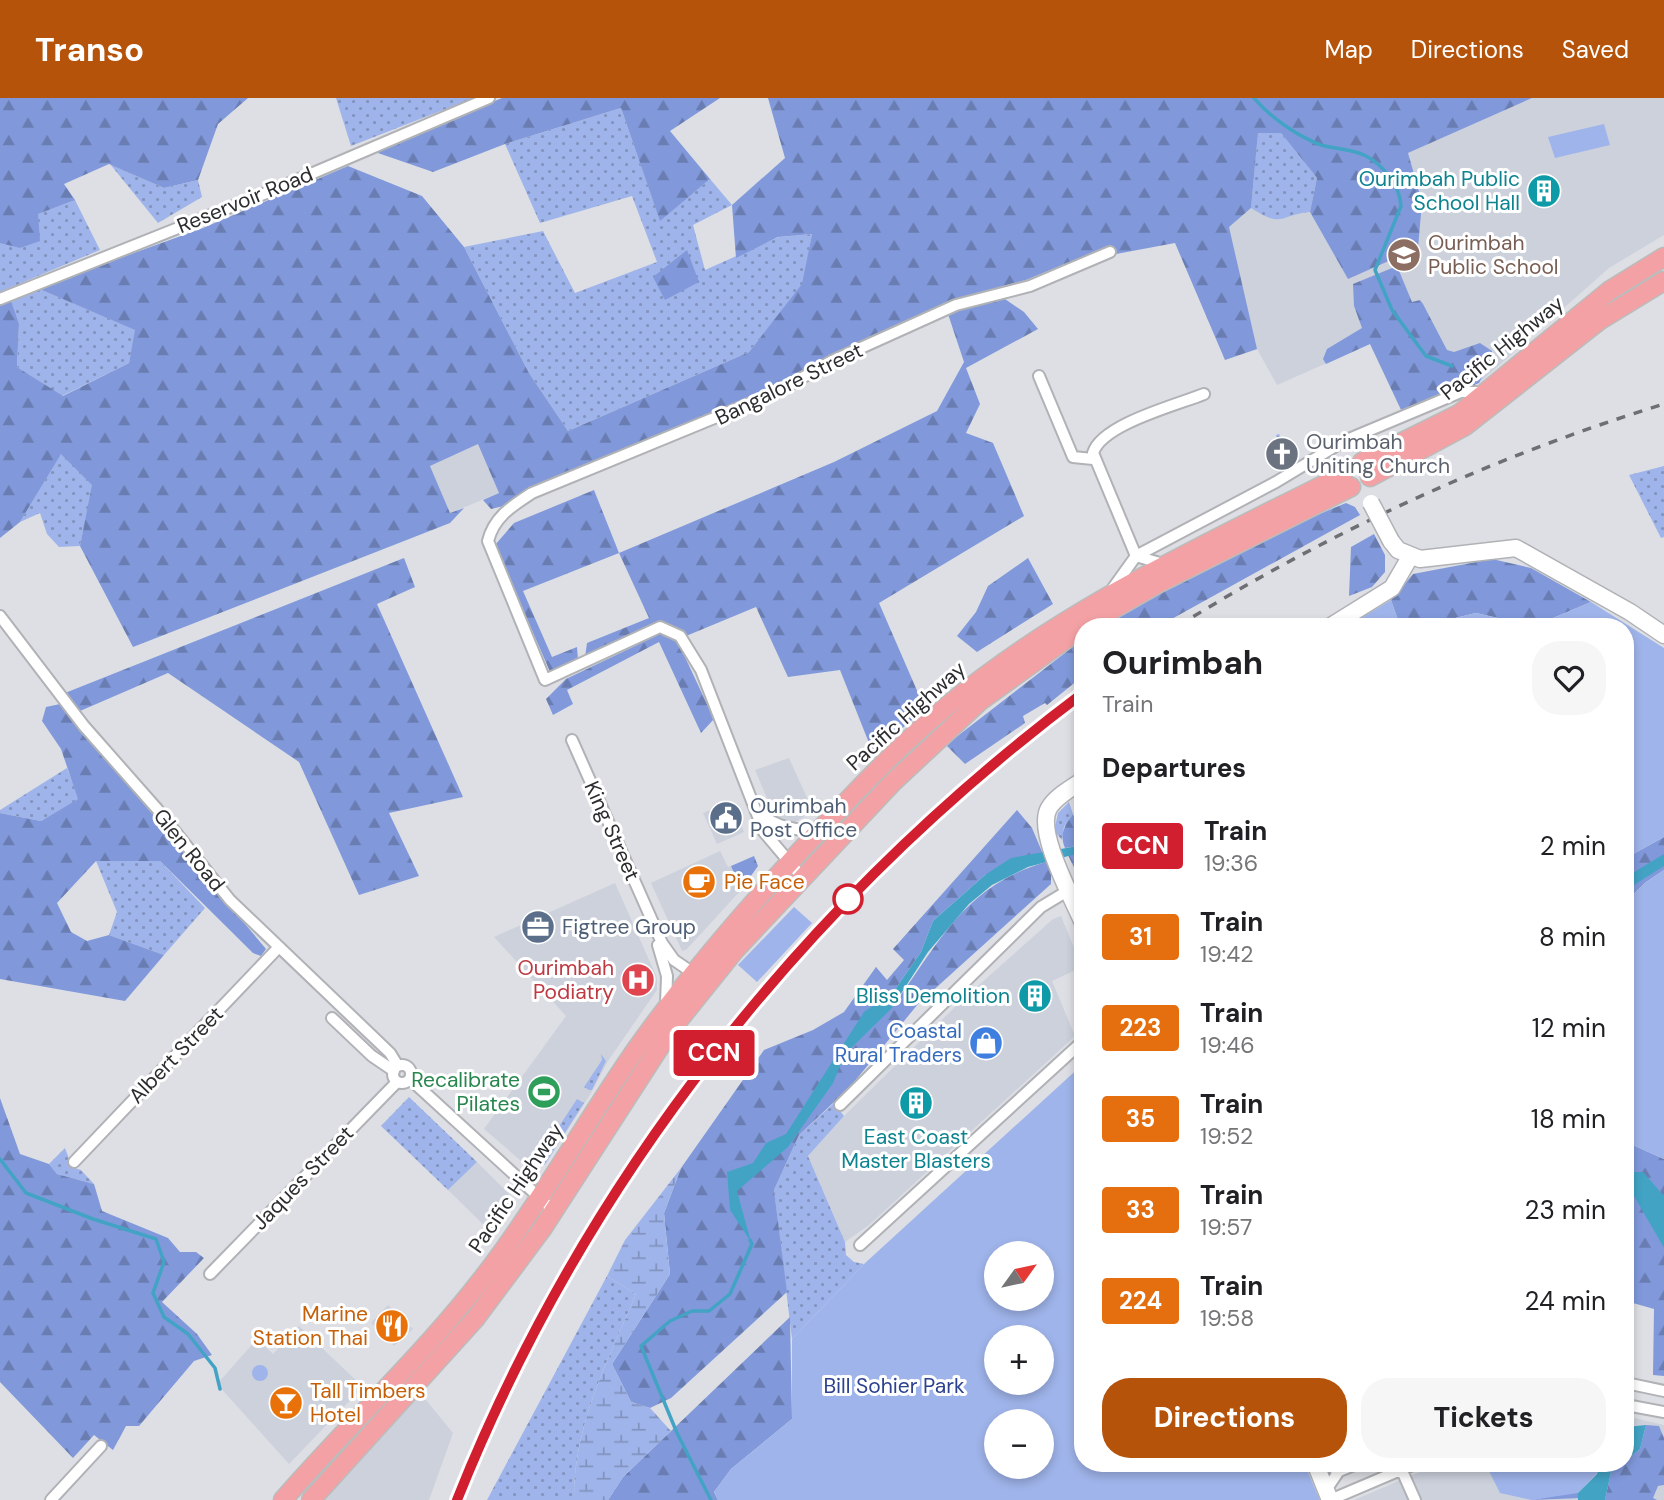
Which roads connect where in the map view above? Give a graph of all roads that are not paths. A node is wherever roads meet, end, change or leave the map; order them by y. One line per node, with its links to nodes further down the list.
1 (489, 98): 5 (street, Reservoir Road)
2 (1110, 252): 22 (street, Bangalore Street)
3 (1664, 257): 7 (main road, Pacific Highway)
4 (1664, 281): 10 (main road, Pacific Highway)
5 (0, 299)
6 (1039, 376): 9 (street)
7 (1489, 392): 10 (main road, Pacific Highway); 11 (street)
8 (1204, 394): 9 (street)
9 (1093, 459): 11 (street)
10 (1358, 478): 12 (main road, bridge); 13 (main road, Pacific Highway); 16 (main road, Pacific Highway)
11 (1136, 556): 13 (street); 14 (street)
12 (1410, 557): 17 (main road); 19 (main road)
13 (1169, 564): 14 (main road, Pacific Highway)
14 (1105, 597): 23 (main road, Pacific Highway)
15 (0, 616): 29 (street, Glen Road)
16 (1099, 618)
17 (1344, 618)
18 (1074, 634): 25 (main road, Pacific Highway)
19 (1664, 635)
20 (572, 740): 28 (street, King Street)
21 (1074, 787): 26 (main road)
22 (754, 809): 23 (street); 24 (street)
23 (822, 828): 24 (main road, Pacific Highway)
24 (788, 863): 25 (street); 30 (main road, Pacific Highway)
25 (802, 877): 38 (main road, Pacific Highway)
26 (1069, 890): 27 (main road); 35 (street)
27 (1074, 902)
28 (651, 922): 30 (street, King Street); 31 (street, King Street)
29 (278, 949): 34 (street, Glen Road); 36 (street, Albert Street)
30 (693, 973): 31 (main road, Pacific Highway)
31 (664, 1010): 37 (main road, Pacific Highway)
32 (332, 1018): 34 (street)
33 (1074, 1049): 39 (street)
34 (396, 1073): 37 (street); 40 (street, Jaques Street)
35 (839, 1105)
36 (74, 1161)
37 (538, 1198): 38 (street); 52 (main road, Pacific Highway)
38 (553, 1210): 53 (main road, Pacific Highway)
39 (860, 1245)
40 (210, 1275)
41 (1634, 1385): 42 (street)
42 (1664, 1391)
43 (1634, 1406): 44 (street)
44 (1664, 1412)
45 (101, 1446): 51 (street)
46 (1319, 1472): 50 (main road)
47 (1339, 1472): 50 (street)
48 (1385, 1472): 50 (street)
49 (1403, 1472): 54 (street)
50 (1328, 1495)
51 (51, 1500)
52 (283, 1500)
53 (312, 1500)
54 (1415, 1500)

